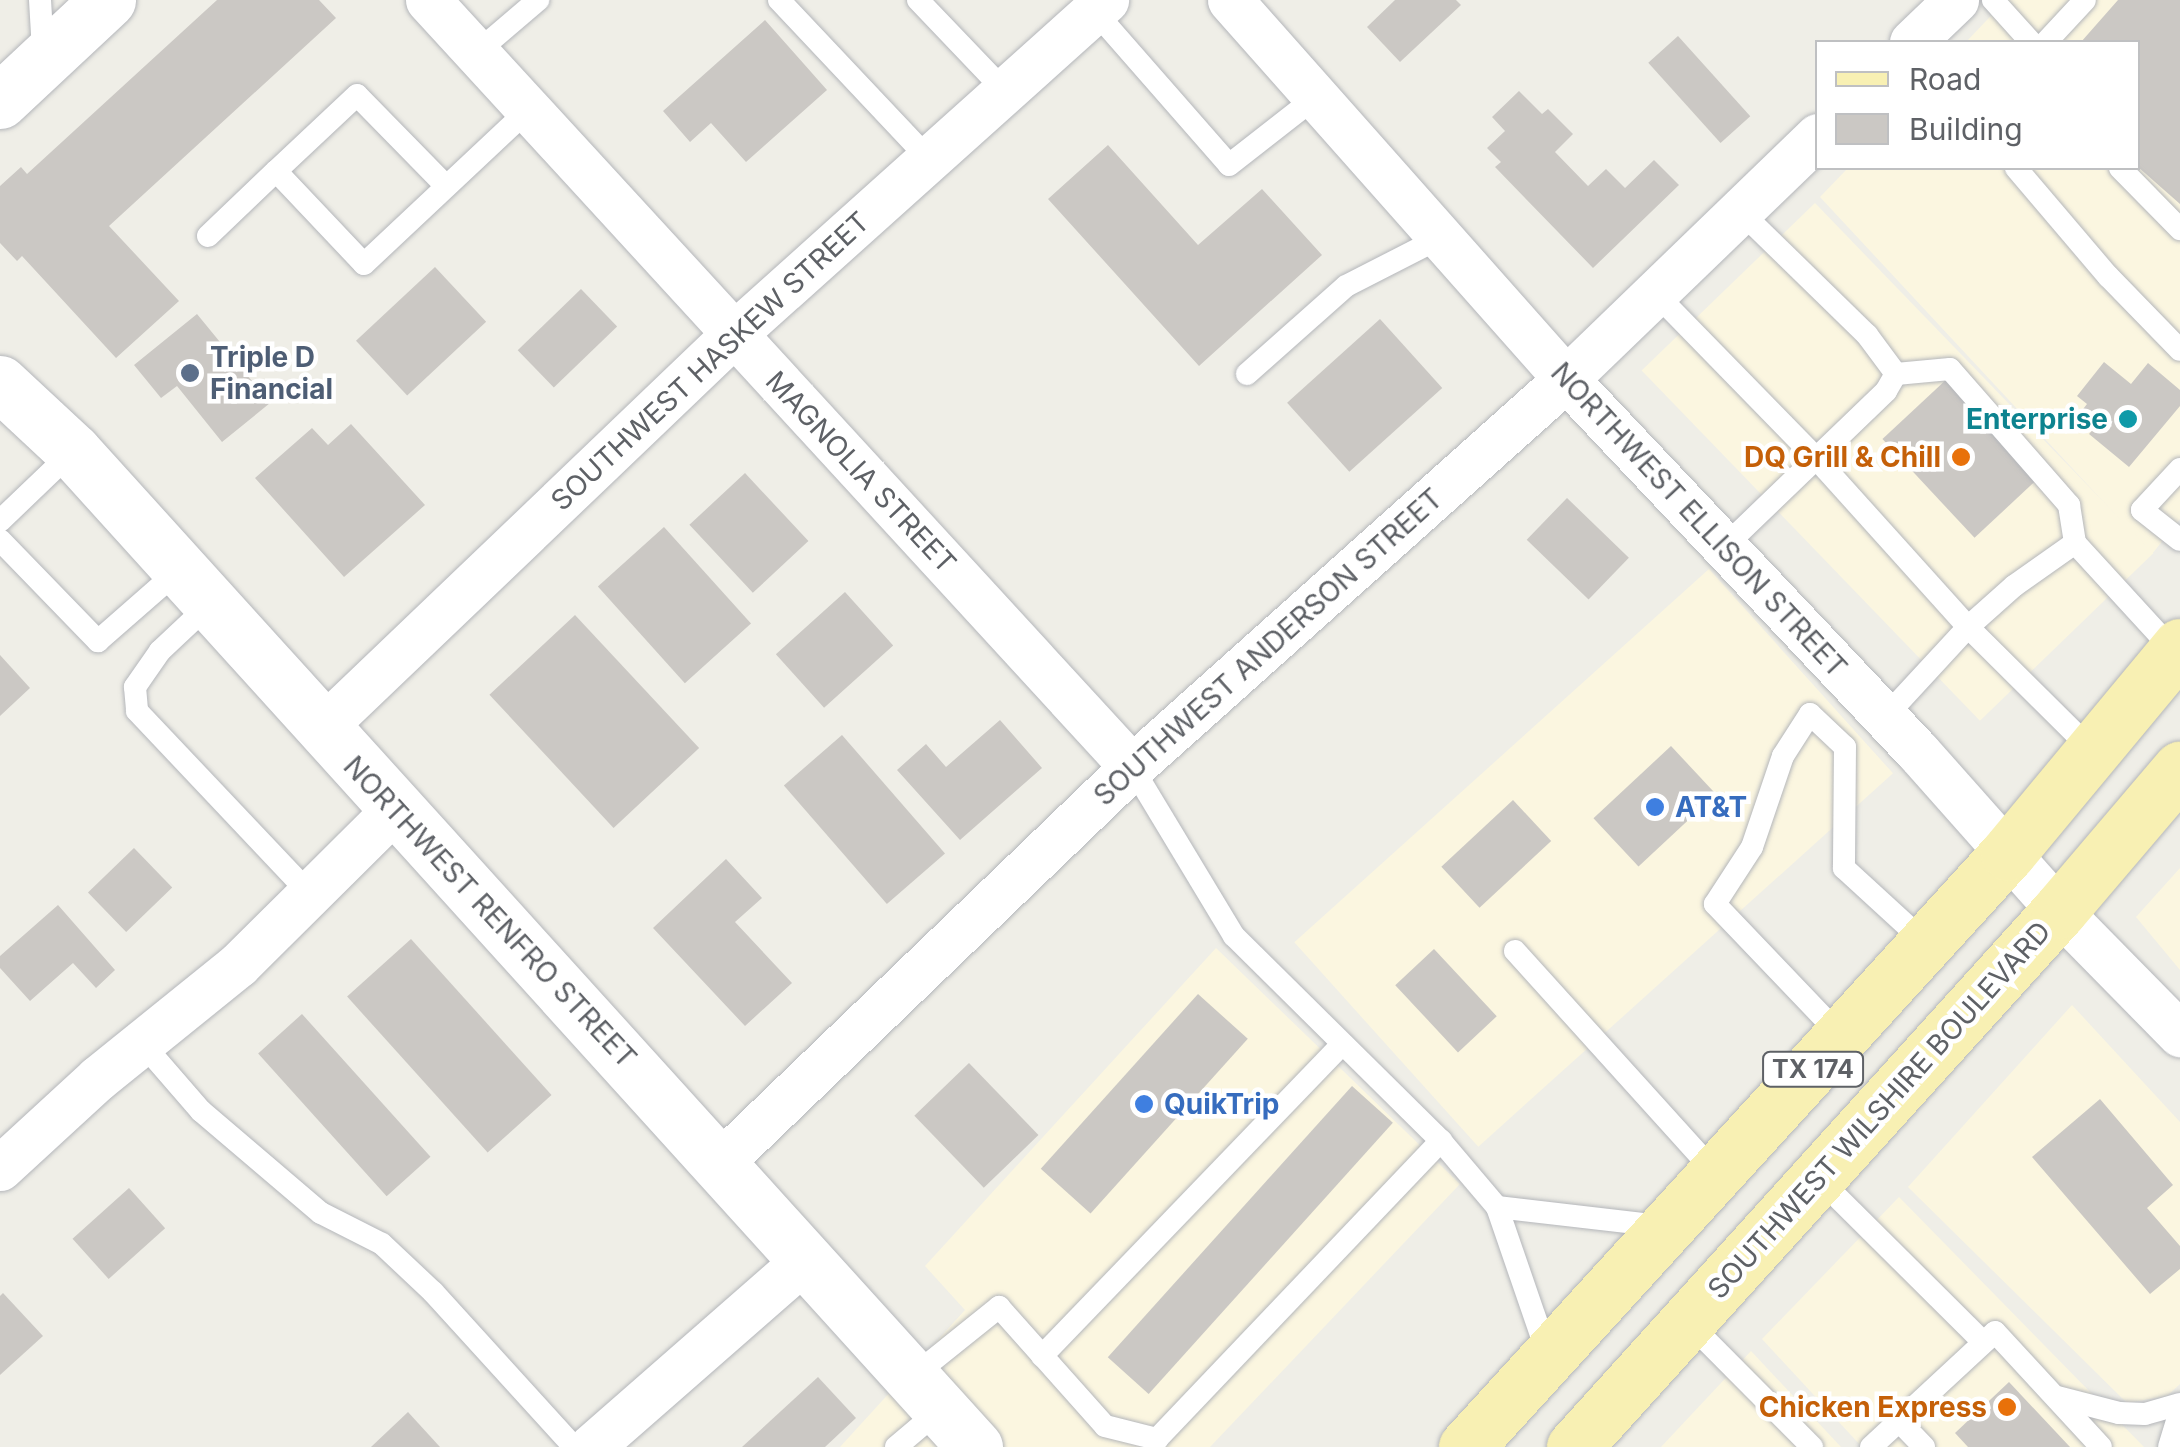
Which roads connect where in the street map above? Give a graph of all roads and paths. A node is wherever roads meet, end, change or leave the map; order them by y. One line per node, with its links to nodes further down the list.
1 (40, 0): 16 (lane)
2 (108, 0): 16 (main road)
3 (428, 0): 15 (street, MAGNOLIA STREET)
4 (538, 0): 15 (lane)
5 (780, 0): 22 (lane)
6 (918, 0): 17 (lane)
7 (1230, 0): 18 (street, NORTHWEST ELLISON STREET)
8 (1956, 0): 12 (street)
9 (1993, 0): 13 (lane)
10 (2084, 0): 14 (lane)
11 (1094, 4): 17 (street, SOUTHWEST HASKEW STREET); 18 (lane)
12 (1914, 40)
13 (2028, 40)
14 (2048, 40)
15 (476, 53): 20 (street, MAGNOLIA STREET)
16 (44, 60): 19 (main road)
17 (1005, 91): 22 (street, SOUTHWEST HASKEW STREET)
18 (1316, 96): 30 (street, NORTHWEST ELLISON STREET)
19 (0, 101)
20 (528, 110): 26 (lane); 32 (street, MAGNOLIA STREET)
21 (1815, 139): 27 (street, SOUTHWEST ANDERSON STREET)
22 (928, 159): 32 (street, SOUTHWEST HASKEW STREET)
23 (2018, 170): 33 (lane)
24 (2122, 170): 28 (lane)
25 (276, 171): 26 (lane); 26 (lane); 29 (lane)
26 (446, 186)
27 (1742, 212): 31 (street, SOUTHWEST ANDERSON STREET); 35 (lane)
28 (2180, 229)
29 (208, 236)
30 (1440, 238): 34 (lane); 36 (street, NORTHWEST ELLISON STREET)
31 (1655, 293): 36 (street, SOUTHWEST ANDERSON STREET); 39 (lane)
32 (734, 334): 50 (street, SOUTHWEST HASKEW STREET); 52 (street, MAGNOLIA STREET)
33 (2180, 350)
34 (1247, 374)
35 (1896, 374): 39 (lane); 44 (lane)
36 (1566, 379): 45 (street, NORTHWEST ELLISON STREET); 52 (street, SOUTHWEST ANDERSON STREET)
37 (7, 402): 38 (main road, NORTHWEST RENFRO STREET)
38 (74, 451): 41 (lane); 46 (main road, NORTHWEST RENFRO STREET)
39 (1814, 457): 45 (lane); 47 (lane)
40 (2180, 469): 43 (lane)
41 (0, 521)
42 (0, 540): 46 (lane)
43 (2180, 540)
44 (2076, 543): 47 (lane); 48 (lane)
45 (1724, 547): 49 (street, NORTHWEST ELLISON STREET)
46 (194, 587): 50 (main road, NORTHWEST RENFRO STREET); 56 (lane)
47 (1968, 627): 49 (lane); 51 (lane)
48 (2177, 649): 51 (main road, TX 174)
49 (1885, 717): 55 (street, NORTHWEST ELLISON STREET)
50 (321, 729): 54 (main road, NORTHWEST RENFRO STREET)
51 (2093, 750): 55 (main road, TX 174)
52 (1132, 767): 63 (lane); 65 (street, SOUTHWEST ANDERSON STREET)
53 (2180, 770): 57 (main road, SOUTHWEST WILSHIRE BOULEVARD / TX 174)
54 (395, 809): 56 (street); 65 (main road, NORTHWEST RENFRO STREET)
55 (2008, 853): 57 (street, NORTHWEST ELLISON STREET); 58 (main road, TX 174)
56 (310, 894): 62 (street)
57 (2059, 911): 60 (street, NORTHWEST ELLISON STREET); 68 (main road, SOUTHWEST WILSHIRE BOULEVARD / TX 174)
58 (1927, 944): 61 (main road, TX 174); 61 (lane)
59 (1515, 951): 67 (lane)
60 (2179, 1032)
61 (1842, 1037): 67 (main road, TX 174)
62 (142, 1043): 66 (street); 81 (lane)
63 (1342, 1044): 64 (lane); 74 (lane)
64 (1441, 1141): 69 (lane); 74 (lane)
65 (721, 1162): 71 (main road, NORTHWEST RENFRO STREET)
66 (0, 1168)
67 (1718, 1175): 70 (main road, TX 174)
68 (1818, 1178): 72 (main road, SOUTHWEST WILSHIRE BOULEVARD / TX 174); 73 (lane)
69 (1497, 1207): 70 (lane); 75 (lane)
70 (1671, 1226): 75 (main road, TX 174)
71 (807, 1258): 78 (main road, NORTHWEST RENFRO STREET); 82 (street)
72 (1688, 1322): 85 (main road, SOUTHWEST WILSHIRE BOULEVARD / TX 174); 86 (lane)
73 (1983, 1342): 76 (lane); 80 (lane)
74 (1042, 1356): 78 (lane)
75 (1550, 1360): 84 (main road, TX 174)
76 (2054, 1396): 77 (lane); 89 (lane)
77 (2180, 1404)
78 (942, 1411): 83 (lane)
79 (2180, 1412): 90 (lane)
80 (1899, 1421): 87 (lane); 88 (lane)
81 (574, 1447)
82 (591, 1447)
83 (896, 1447)
84 (1466, 1447)
85 (1574, 1447)
86 (1812, 1447)
87 (1871, 1447)
88 (1924, 1447)
89 (2101, 1447)
90 (2169, 1447)

